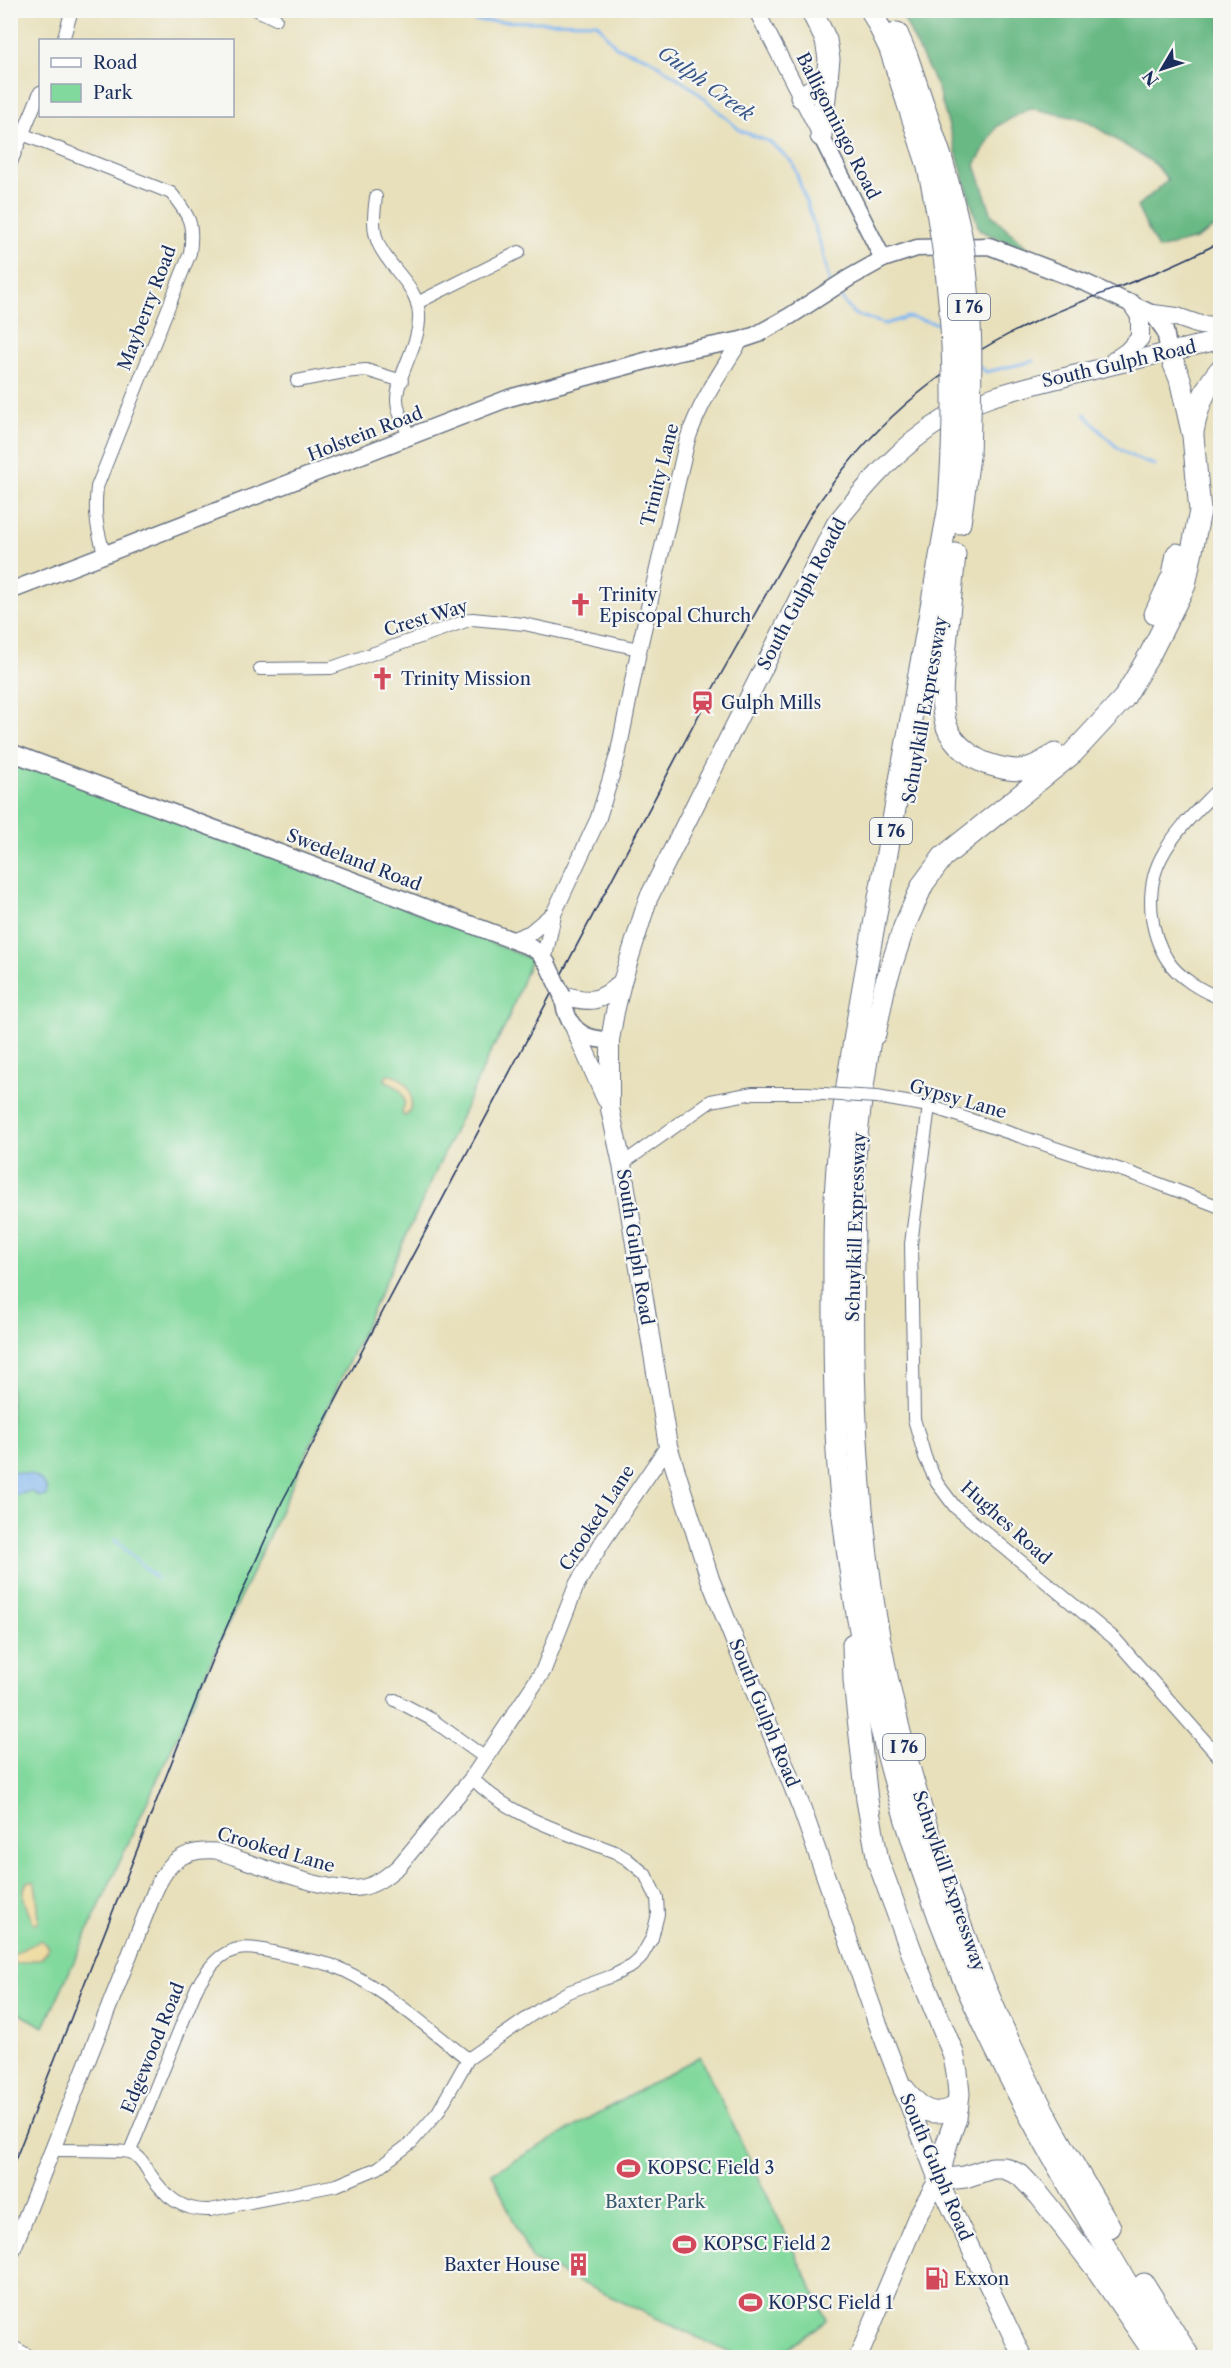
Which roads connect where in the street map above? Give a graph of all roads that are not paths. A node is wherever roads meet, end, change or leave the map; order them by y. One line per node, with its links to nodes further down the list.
1 (72, 10): 8 (street)
2 (257, 10): 7 (street)
3 (756, 10): 11 (street, Balligomingo Road)
4 (811, 10): 9 (highway)
5 (871, 10): 14 (highway, Schuylkill Expressway / I 76)
6 (887, 10): 14 (highway, Schuylkill Expressway / I 76)
7 (276, 18)
8 (63, 39)
9 (828, 80): 11 (highway); 13 (highway)
10 (39, 94): 12 (street)
11 (801, 97): 13 (street, Balligomingo Road)
12 (22, 134): 15 (street); 35 (street, Mayberry Road)
13 (820, 136): 18 (main road, Balligomingo Road)
14 (935, 161): 33 (highway, Schuylkill Expressway / I 76, bridge)
15 (10, 165)
16 (376, 197): 19 (street)
17 (519, 252): 19 (street)
18 (883, 259): 20 (main road); 23 (main road)
19 (417, 303): 29 (street)
20 (1131, 303): 21 (main road); 26 (main road)
21 (1153, 314): 22 (main road); 25 (main road)
22 (1221, 326)
23 (741, 340): 32 (main road, Holstein Road); 37 (street, Trinity Lane)
24 (1221, 340): 25 (main road, South Gulph Road)
25 (1169, 352): 26 (main road, South Gulph Road); 31 (highway); 34 (highway)
26 (1103, 366): 30 (main road, South Gulph Road)
27 (1221, 369): 31 (highway)
28 (297, 381): 29 (street)
29 (402, 381): 32 (street)
30 (1017, 388): 44 (main road, South Gulph Roadd)
31 (1193, 436): 49 (highway)
32 (410, 438): 35 (main road, Holstein Road)
33 (961, 454): 34 (highway, Schuylkill Expressway / I 76); 55 (highway, Schuylkill Expressway / I 76)
34 (955, 554): 49 (highway, Schuylkill Expressway / I 76)
35 (105, 556): 36 (main road, Holstein Road)
36 (10, 591)
37 (639, 649): 38 (street, Crest Way); 41 (street, Trinity Lane)
38 (260, 669)
39 (10, 752): 42 (main road, Swedeland Road)
40 (1221, 788): 46 (street)
41 (554, 913): 42 (street); 43 (street, Trinity Lane)
42 (513, 940): 43 (main road, Swedeland Road)
43 (545, 961): 45 (main road, bridge)
44 (622, 982): 45 (main road); 48 (main road, South Gulph Roadd)
45 (562, 996): 47 (main road); 48 (main road)
46 (1221, 998)
47 (575, 1029): 48 (main road); 51 (main road)
48 (610, 1040): 51 (main road, South Gulph Road)
49 (865, 1076): 73 (highway, Schuylkill Expressway / I 76)
50 (929, 1106): 52 (street, Gypsy Lane, bridge); 53 (street, Gypsy Lane); 58 (street, Hughes Road)
51 (610, 1108): 52 (main road, South Gulph Road)
52 (622, 1164): 54 (main road, South Gulph Road)
53 (1221, 1207)
54 (668, 1446): 57 (street, Crooked Lane); 61 (main road, South Gulph Road)
55 (852, 1587): 62 (highway); 72 (highway, Schuylkill Expressway / I 76)
56 (395, 1700): 57 (street)
57 (484, 1757): 59 (street, Crooked Lane)
58 (1221, 1758)
59 (472, 1778): 60 (street); 63 (street, Crooked Lane)
60 (468, 2059): 64 (street); 64 (street, Edgewood Road)
61 (904, 2089): 62 (highway); 65 (main road, South Gulph Road)
62 (958, 2106): 65 (highway)
63 (53, 2150): 64 (street); 66 (street, Crooked Lane)
64 (130, 2151)
65 (938, 2180): 69 (main road); 70 (main road, South Gulph Road); 71 (highway)
66 (10, 2258)
67 (10, 2345): 68 (street)
68 (33, 2358)
69 (858, 2358)
70 (1023, 2358)
71 (1157, 2358)
72 (1172, 2358)
73 (1190, 2358)

